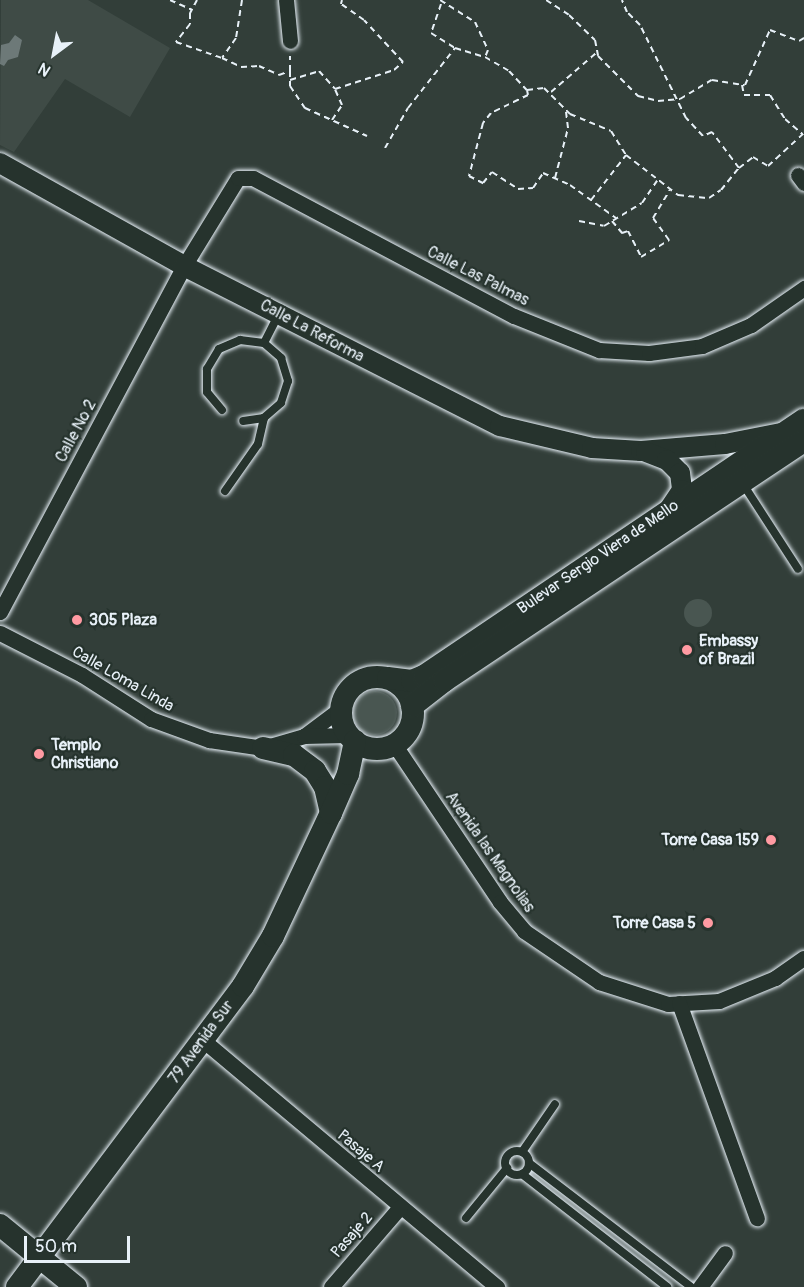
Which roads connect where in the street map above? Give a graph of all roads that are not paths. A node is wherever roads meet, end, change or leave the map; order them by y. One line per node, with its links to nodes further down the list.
1 (286, 0): 2 (street)
2 (290, 41)
3 (0, 163): 4 (street, Calle La Reforma)
4 (184, 266): 5 (street, Calle Las Palmas); 6 (street, Calle La Reforma); 17 (street, Calle No 2)
5 (804, 288)
6 (279, 314): 7 (lane); 12 (street, Calle La Reforma)
7 (264, 343): 8 (lane); 9 (lane)
8 (222, 410)
9 (264, 418): 10 (lane); 14 (lane)
10 (243, 421)
11 (799, 437): 12 (street, Calle La Reforma); 13 (main road, Bulevar Sergio Viera de Mello); 15 (main road, Bulevar Sergio Viera de Mello)
12 (641, 451): 15 (street, Calle La Reforma)
13 (742, 482): 16 (lane); 20 (main road, Bulevar Sergio Viera de Mello)
14 (225, 491)
15 (670, 507): 19 (main road, Bulevar Sergio Viera de Mello)
16 (798, 569)
17 (0, 612)
18 (0, 633): 25 (street, Calle Loma Linda)
19 (388, 678): 20 (main road); 21 (main road)
20 (412, 706): 24 (main road)
21 (340, 709): 22 (street, Calle Loma Linda); 23 (main road)
22 (304, 736): 23 (street, Calle Loma Linda); 25 (street, Calle Loma Linda)
23 (352, 738): 24 (main road); 26 (main road, 79 Avenida Sur)
24 (387, 746): 26 (main road, 79 Avenida Sur); 29 (street, Avenida las Magnolias)
25 (263, 748): 27 (main road)
26 (348, 774): 27 (main road, 79 Avenida Sur)
27 (331, 813): 30 (main road, 79 Avenida Sur)
28 (804, 958): 29 (street, Avenida las Magnolias)
29 (679, 1003): 38 (street)
30 (204, 1041): 36 (street, Pasaje A); 41 (main road, 79 Avenida Sur)
31 (555, 1104): 32 (lane)
32 (522, 1152): 33 (lane); 34 (lane)
33 (530, 1163): 35 (lane); 47 (lane)
34 (507, 1168): 35 (lane); 37 (lane)
35 (522, 1174): 46 (lane)
36 (400, 1208): 44 (street, Pasaje 2); 45 (street, Pasaje A)
37 (466, 1218)
38 (757, 1218)
39 (0, 1224): 41 (main road)
40 (725, 1253): 48 (street)
41 (39, 1257): 42 (main road, 79 Avenida Sur); 43 (main road)
42 (16, 1287)
43 (76, 1287)
44 (331, 1287)
45 (497, 1287)
46 (667, 1287)
47 (691, 1287)
48 (699, 1287)

